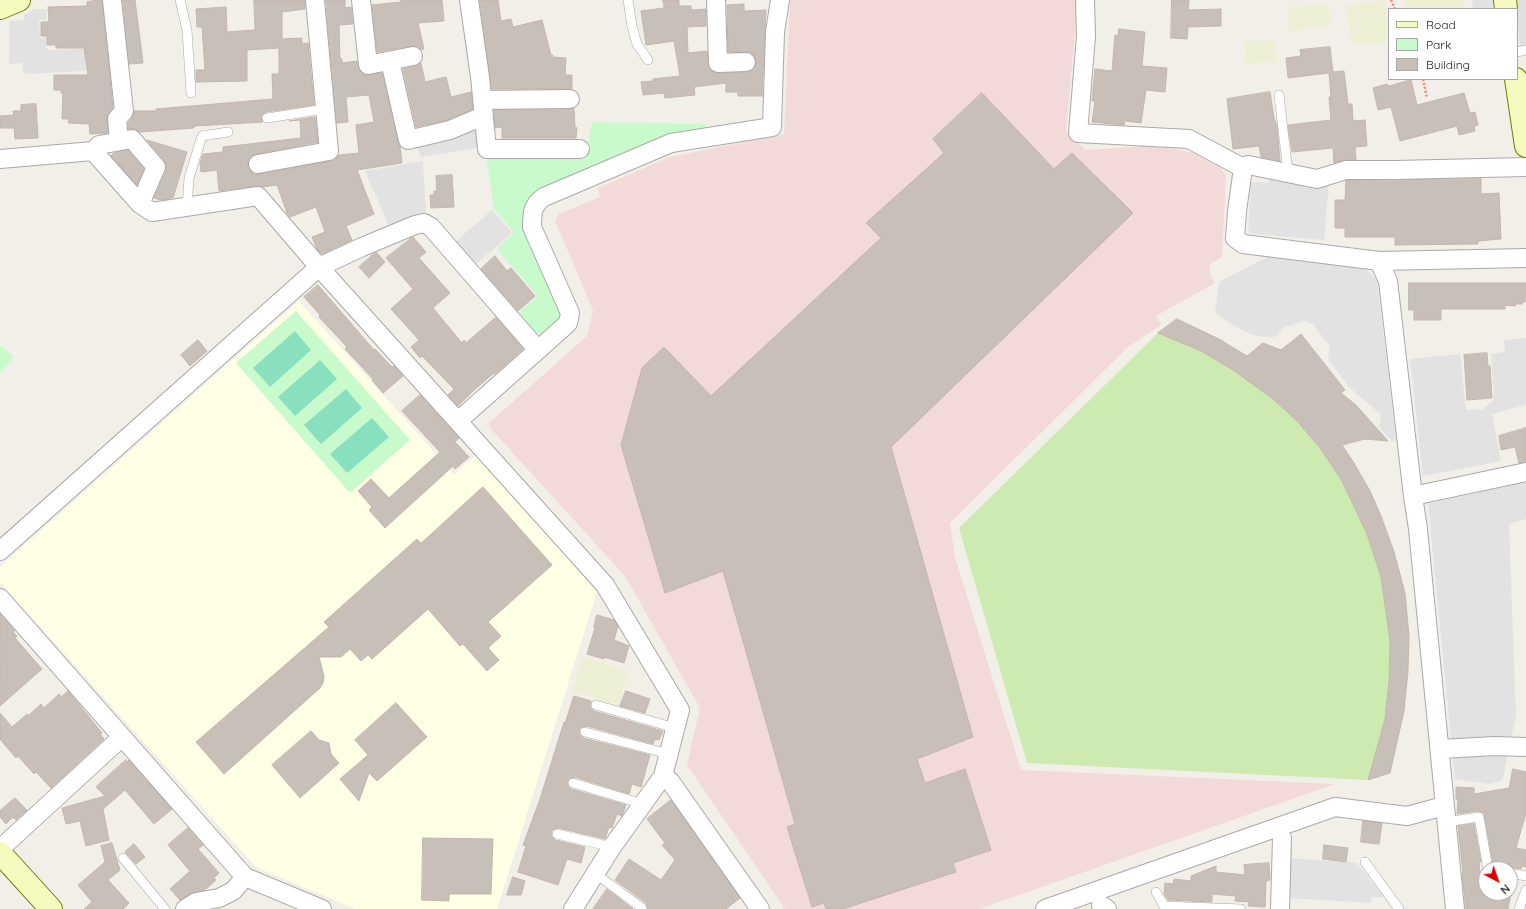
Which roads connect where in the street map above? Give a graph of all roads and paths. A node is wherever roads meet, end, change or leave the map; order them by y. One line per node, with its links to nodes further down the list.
1 (18, 0): 11 (street)
2 (112, 0): 26 (street)
3 (180, 0): 18 (lane)
4 (315, 0): 23 (street)
5 (361, 0): 14 (street)
6 (469, 0): 22 (street)
7 (628, 0): 13 (lane)
8 (716, 0): 15 (street)
9 (780, 0): 40 (street)
10 (1085, 0): 33 (street)
11 (0, 8)
12 (413, 56): 14 (street)
13 (648, 60)
14 (390, 61): 22 (street)
15 (746, 62)
16 (1423, 80): 20 (path)
17 (1516, 80): 27 (street)
18 (191, 93)
19 (1279, 95): 34 (lane)
20 (1427, 98)
21 (570, 99): 22 (street)
22 (482, 108): 28 (street)
23 (325, 110): 24 (lane); 31 (street)
24 (267, 118)
25 (228, 132): 36 (lane)
26 (119, 141): 29 (street); 35 (street)
27 (1526, 146)
28 (580, 149)
29 (93, 151): 30 (street); 35 (street)
30 (0, 159)
31 (258, 164)
32 (1526, 167): 34 (street)
33 (1244, 168): 34 (street); 38 (street)
34 (1288, 173)
35 (140, 204): 36 (street)
36 (187, 207): 39 (street)
37 (1526, 258): 38 (street)
38 (1379, 261): 43 (street)
39 (319, 267): 40 (street); 41 (street); 44 (street)
40 (538, 350): 41 (street)
41 (458, 421): 47 (street)
42 (1526, 472): 43 (street)
43 (1412, 496): 51 (street)
44 (0, 551)
45 (0, 598): 49 (street)
46 (596, 705): 47 (lane)
47 (675, 728): 52 (street)
48 (585, 732): 52 (lane)
49 (122, 737): 60 (street); 66 (street)
50 (1526, 747): 51 (street)
51 (1440, 749): 56 (street)
52 (669, 754): 53 (street)
53 (663, 776): 55 (street); 69 (street)
54 (573, 783): 55 (lane)
55 (643, 804): 59 (street)
56 (1445, 814): 63 (lane); 76 (street); 80 (street)
57 (557, 834): 59 (lane)
58 (1282, 838): 78 (street)
59 (612, 847): 65 (street)
60 (0, 849)
61 (0, 853): 70 (street)
62 (123, 858): 71 (lane)
63 (1487, 861)
64 (1364, 862): 79 (lane)
65 (596, 874): 74 (street); 75 (lane)
66 (244, 877): 72 (street); 73 (street)
67 (1526, 890): 81 (lane)
68 (1156, 892): 77 (lane)
69 (753, 906)
70 (51, 909)
71 (165, 909)
72 (185, 909)
73 (322, 909)
74 (573, 909)
75 (642, 909)
76 (1045, 909)
77 (1241, 909)
78 (1280, 909)
79 (1399, 909)
80 (1455, 909)
81 (1519, 909)

